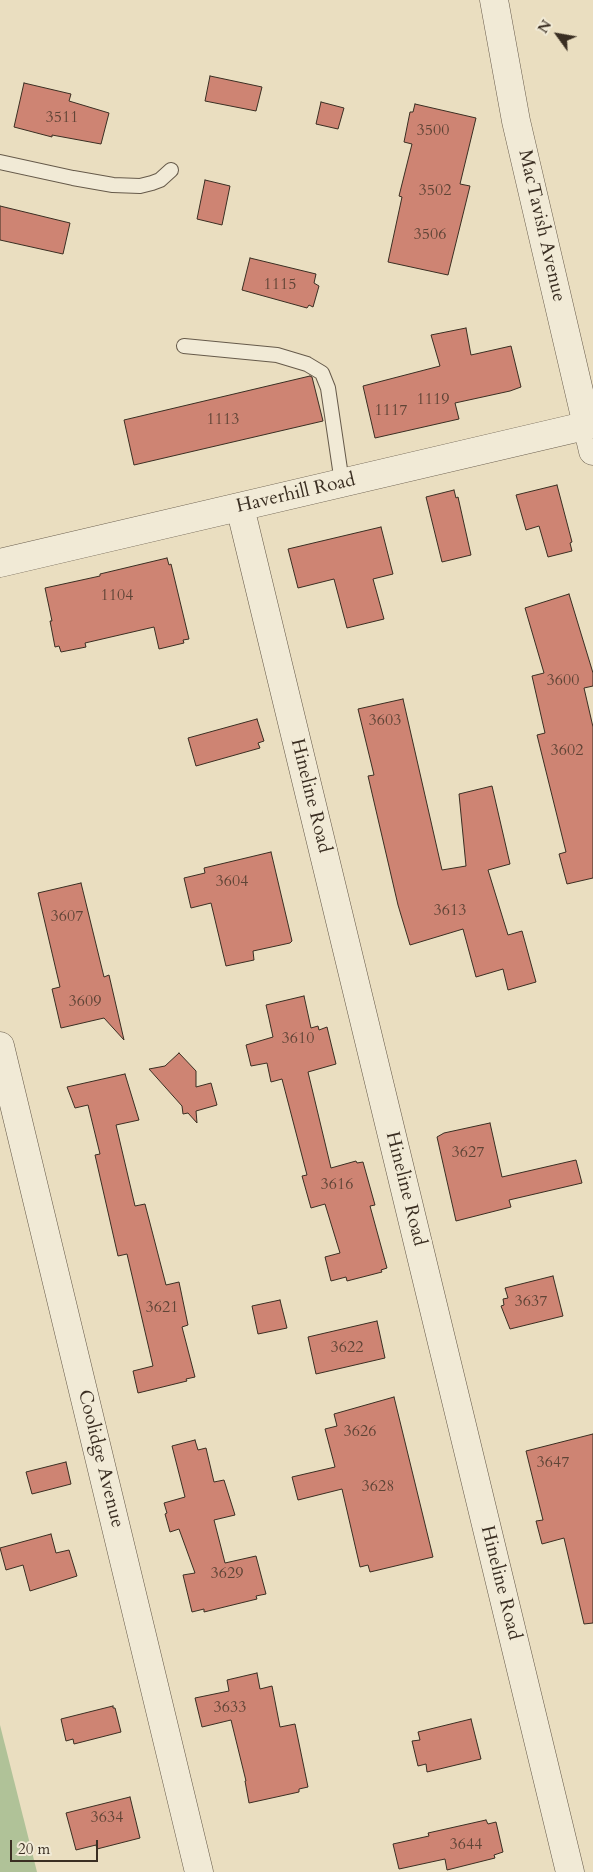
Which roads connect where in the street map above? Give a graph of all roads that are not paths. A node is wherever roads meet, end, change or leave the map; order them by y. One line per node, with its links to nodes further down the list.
1 (494, 0): 5 (street, MacTavish Avenue)
2 (0, 162): 3 (lane)
3 (171, 170)
4 (184, 346): 7 (lane)
5 (590, 425): 6 (street, MacTavish Avenue); 7 (street, Haverhill Road)
6 (593, 451)
7 (342, 483): 8 (street, Haverhill Road)
8 (240, 507): 9 (street, Haverhill Road); 12 (street, Hineline Road)
9 (0, 563)
10 (0, 1046): 11 (street, Coolidge Avenue)
11 (199, 1872)
12 (570, 1872)

